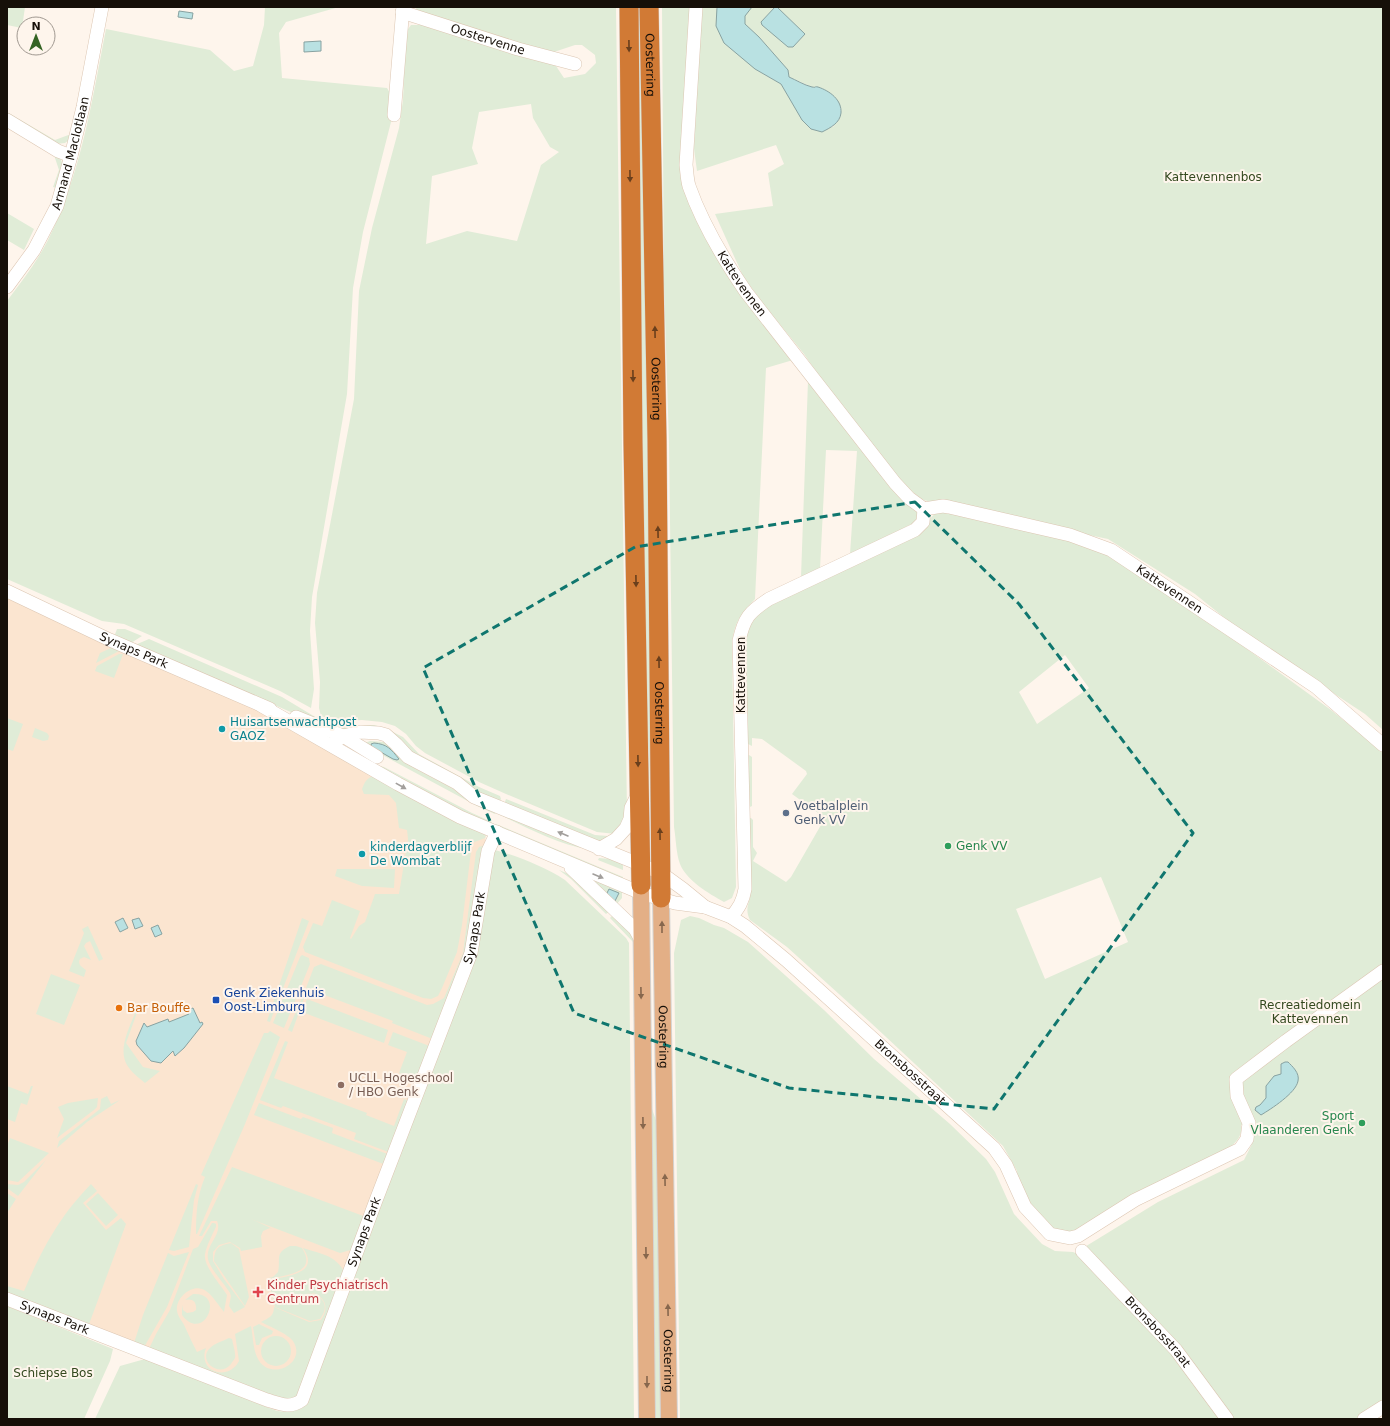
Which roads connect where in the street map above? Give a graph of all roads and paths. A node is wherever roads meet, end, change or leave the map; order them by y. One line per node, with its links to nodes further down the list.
1 (102, 7): 9 (street, Armand Maclotlaan)
2 (628, 7): 21 (highway, Oosterring, one-way to 21)
3 (649, 7): 26 (highway, Oosterring, one-way to 3)
4 (696, 7): 11 (street, Kattevennen)
5 (402, 10): 6 (street, Oostervenne); 7 (street, Oostervenne)
6 (575, 64)
7 (394, 116)
8 (7, 120): 9 (street)
9 (71, 156): 10 (street, Armand Maclotlaan)
10 (7, 287)
11 (924, 509): 18 (street, Kattevennen); 30 (street, Kattevennen)
12 (7, 592): 13 (street, Synaps Park)
13 (262, 706): 14 (street, Synaps Park); 17 (street, Synaps Park)
14 (343, 736): 15 (street); 16 (street, Synaps Park); 17 (street)
15 (390, 739): 16 (street); 23 (street, one-way to 15)
16 (355, 743): 19 (street); 20 (street, Synaps Park)
17 (331, 745): 19 (street, Synaps Park)
18 (1383, 745)
19 (346, 754): 20 (street, Synaps Park)
20 (372, 762): 22 (street, one-way to 22)
21 (638, 793): 23 (street, Oosterring); 25 (highway, Oosterring)
22 (497, 832): 24 (street); 34 (street, Synaps Park)
23 (599, 849): 25 (street)
24 (562, 861): 27 (street, one-way to 27); 31 (street)
25 (640, 865): 26 (street); 27 (highway, Oosterring)
26 (660, 873): 28 (highway, Oosterring); 29 (street)
27 (641, 889): 28 (street); 31 (main road, Oosterring)
28 (661, 898): 29 (street); 37 (main road, Oosterring, one-way to 28)
29 (705, 907): 30 (street)
30 (731, 916): 32 (street, Bronsbosstraat)
31 (640, 938): 36 (main road, Oosterring, one-way to 36)
32 (1383, 971)
33 (1082, 1251): 38 (street, Bronsbosstraat)
34 (7, 1299)
35 (1383, 1408): 39 (street)
36 (648, 1419)
37 (668, 1419)
38 (1226, 1419)
39 (1364, 1419)

